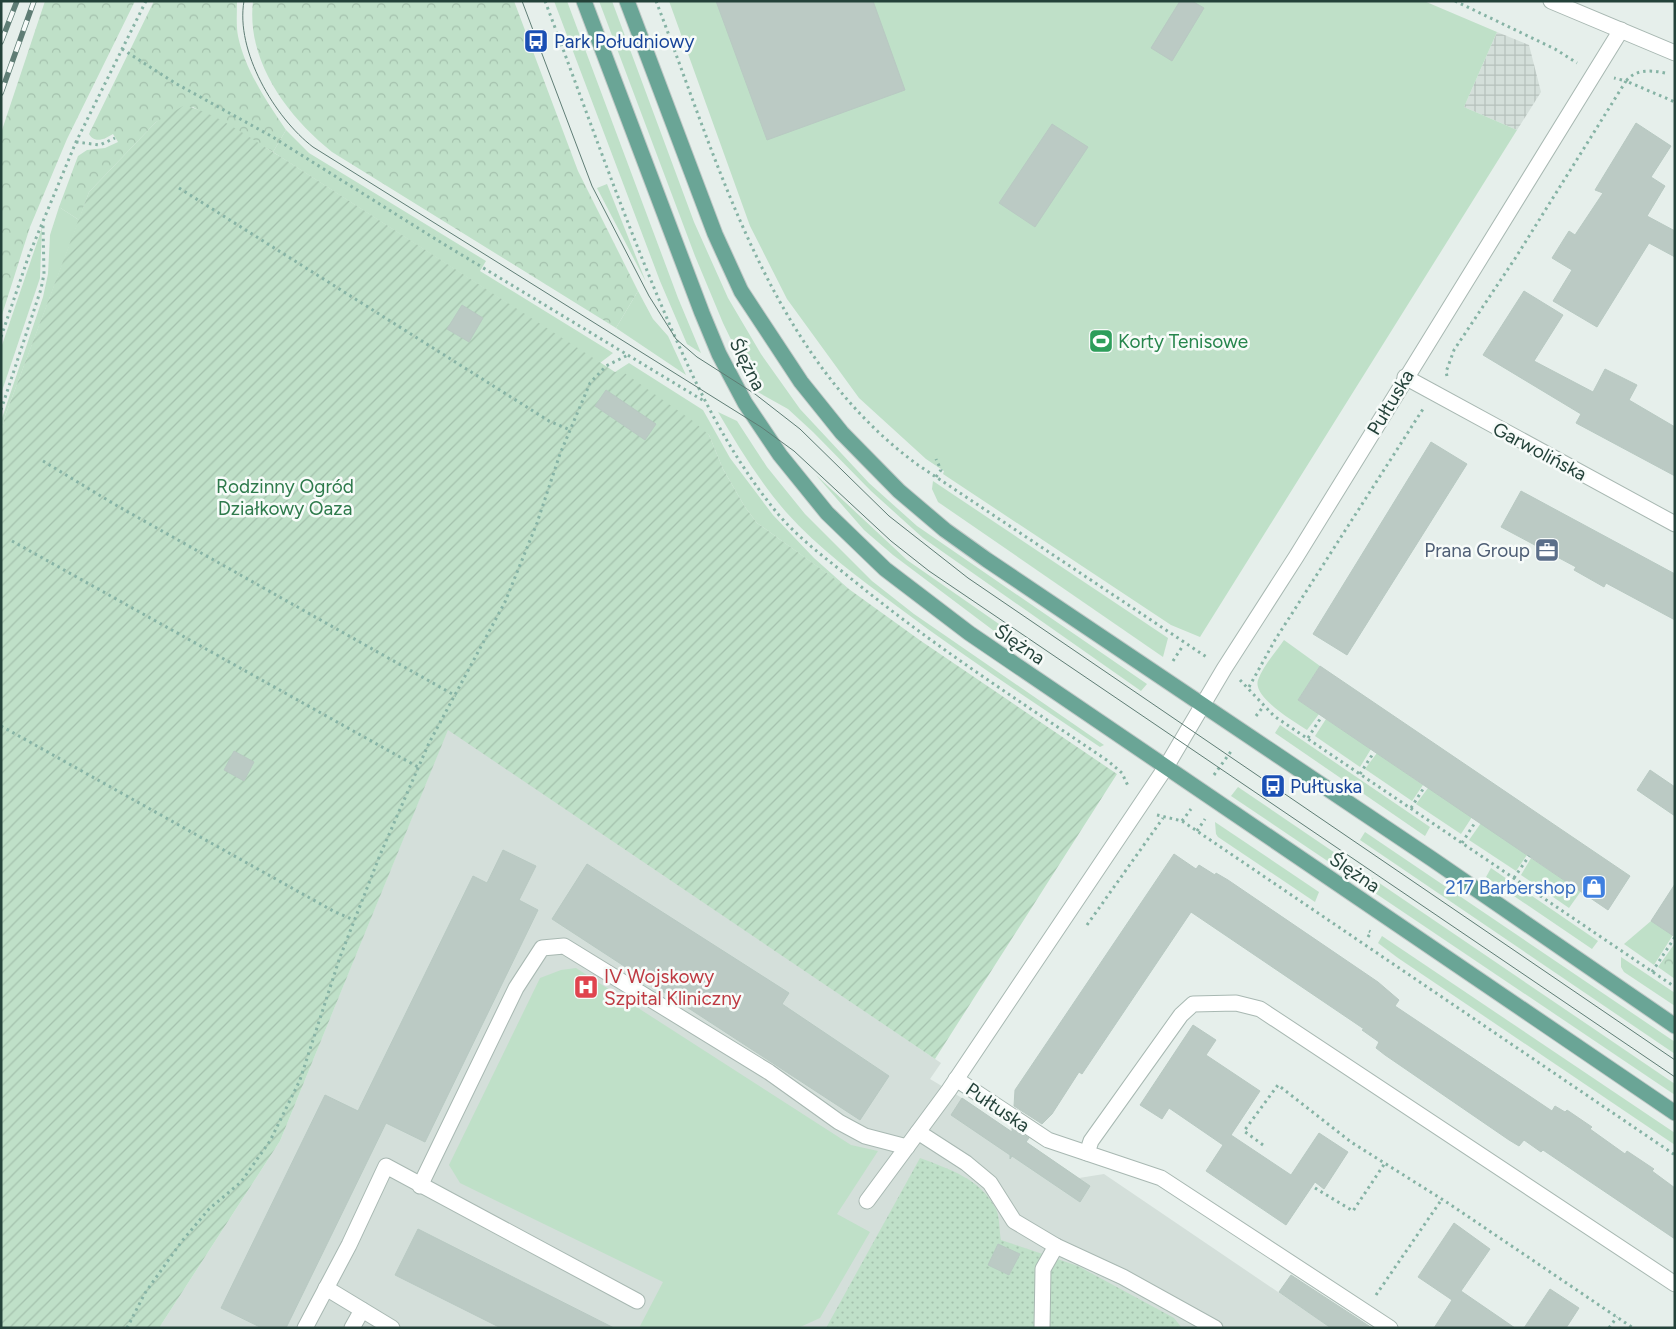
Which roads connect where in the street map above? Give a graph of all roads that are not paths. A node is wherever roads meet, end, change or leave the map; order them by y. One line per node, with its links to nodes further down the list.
1 (584, 1): 9 (main road, Ślężna)
2 (627, 1): 8 (main road, Ślężna)
3 (1551, 1): 4 (street)
4 (1621, 30): 5 (street); 6 (street, Pułtuska)
5 (1675, 53)
6 (1405, 377): 7 (street, Garwolińska); 8 (street, Pułtuska)
7 (1675, 524)
8 (1203, 705): 9 (street, Pułtuska); 10 (main road, Ślężna)
9 (1166, 768): 11 (street, Pułtuska); 12 (main road, Ślężna)
10 (1675, 1026)
11 (956, 1079): 13 (street); 15 (street, Pułtuska)
12 (1675, 1113)
13 (918, 1132): 14 (street); 18 (street)
14 (907, 1147): 16 (street); 17 (street)
15 (1087, 1153): 19 (street); 28 (street, Pułtuska)
16 (420, 1186): 20 (street); 21 (street)
17 (868, 1201)
18 (1056, 1246): 23 (street); 27 (street)
19 (1675, 1284)
20 (326, 1288): 22 (street); 24 (street)
21 (637, 1301)
22 (362, 1310): 25 (street); 26 (street)
23 (1211, 1327)
24 (305, 1328)
25 (352, 1328)
26 (392, 1328)
27 (1042, 1328)
28 (1390, 1328)

